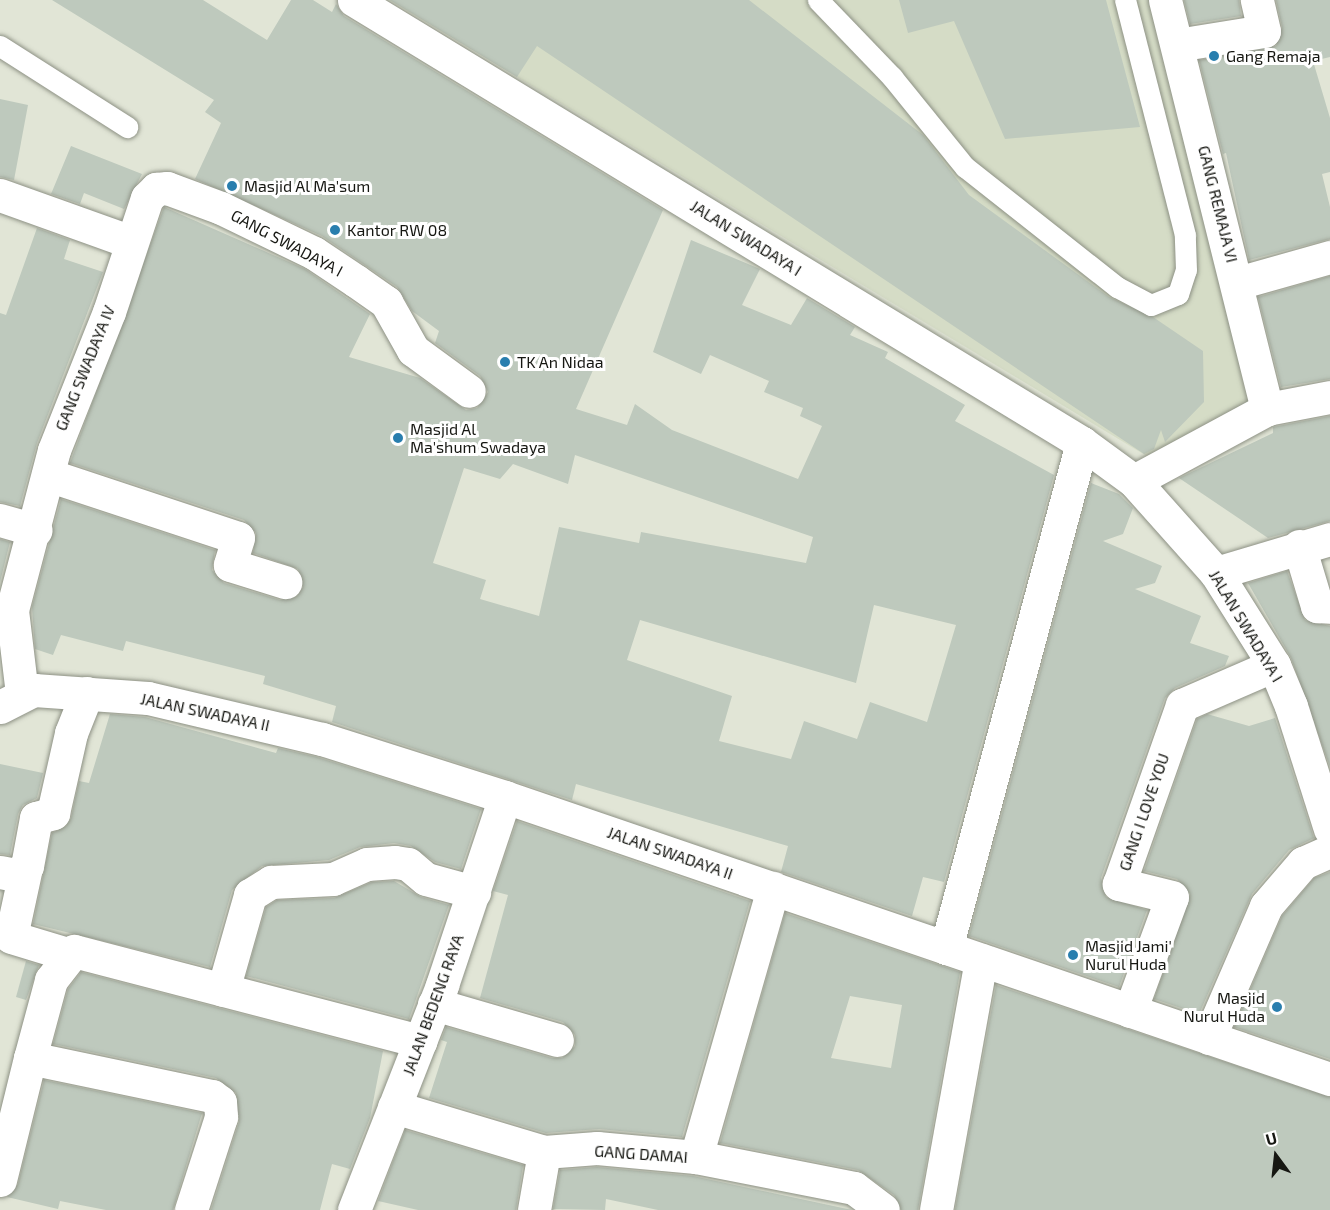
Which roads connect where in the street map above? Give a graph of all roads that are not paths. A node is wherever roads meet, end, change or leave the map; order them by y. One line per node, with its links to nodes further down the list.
1 (354, 0): 16 (street, JALAN SWADAYA I)
2 (818, 0): 3 (lane)
3 (1125, 0)
4 (1165, 0): 6 (street, GANG REMAJA VI)
5 (1261, 15): 6 (street)
6 (1177, 45): 12 (street, GANG REMAJA VI)
7 (0, 46): 8 (lane)
8 (127, 127)
9 (0, 195): 10 (street)
10 (131, 242): 13 (street, GANG SWADAYA I); 17 (street, GANG SWADAYA IV)
11 (1330, 257): 12 (street)
12 (1238, 282): 15 (street, GANG REMAJA VI)
13 (469, 391)
14 (1330, 397): 15 (street)
15 (1268, 409): 18 (street)
16 (1082, 443): 18 (street, JALAN SWADAYA I); 35 (street)
17 (48, 475): 20 (street, GANG SWADAYA IV); 23 (street)
18 (1134, 481): 22 (street, JALAN SWADAYA I)
19 (0, 520): 20 (street)
20 (36, 530): 25 (street, GANG SWADAYA IV)
21 (1315, 542): 22 (street); 24 (street)
22 (1216, 573): 26 (street, JALAN SWADAYA I)
23 (285, 582)
24 (1330, 607)
25 (6, 609): 28 (street)
26 (1274, 665): 30 (street, JALAN SWADAYA I); 40 (street, GANG I LOVE YOU)
27 (87, 693): 28 (street, JALAN SWADAYA II); 29 (street, JALAN SWADAYA II); 32 (street)
28 (11, 700)
29 (505, 797): 33 (street, JALAN SWADAYA II); 34 (street, JALAN BEDENG RAYA)
30 (1330, 829)
31 (1330, 851): 41 (street)
32 (12, 872): 36 (street)
33 (773, 888): 35 (street, JALAN SWADAYA II); 48 (street)
34 (474, 892): 38 (street); 39 (street, JALAN BEDENG RAYA)
35 (946, 948): 37 (street, JALAN SWADAYA II)
36 (67, 954): 38 (street); 44 (street)
37 (981, 960): 40 (street, JALAN SWADAYA II); 54 (street)
38 (223, 990): 43 (street)
39 (434, 1004): 42 (street); 43 (street, JALAN BEDENG RAYA)
40 (1130, 1011): 41 (street, JALAN SWADAYA II)
41 (1209, 1038): 45 (street, JALAN SWADAYA II)
42 (557, 1040)
43 (420, 1041): 46 (street, JALAN BEDENG RAYA)
44 (30, 1058): 49 (street); 51 (street)
45 (1330, 1079)
46 (394, 1107): 47 (street, GANG DAMAI); 50 (street, JALAN BEDENG RAYA)
47 (544, 1152): 48 (street, GANG DAMAI); 52 (street)
48 (696, 1157): 53 (street, GANG DAMAI)
49 (0, 1180)
50 (359, 1209)
51 (191, 1210)
52 (534, 1210)
53 (883, 1210)
54 (936, 1210)

